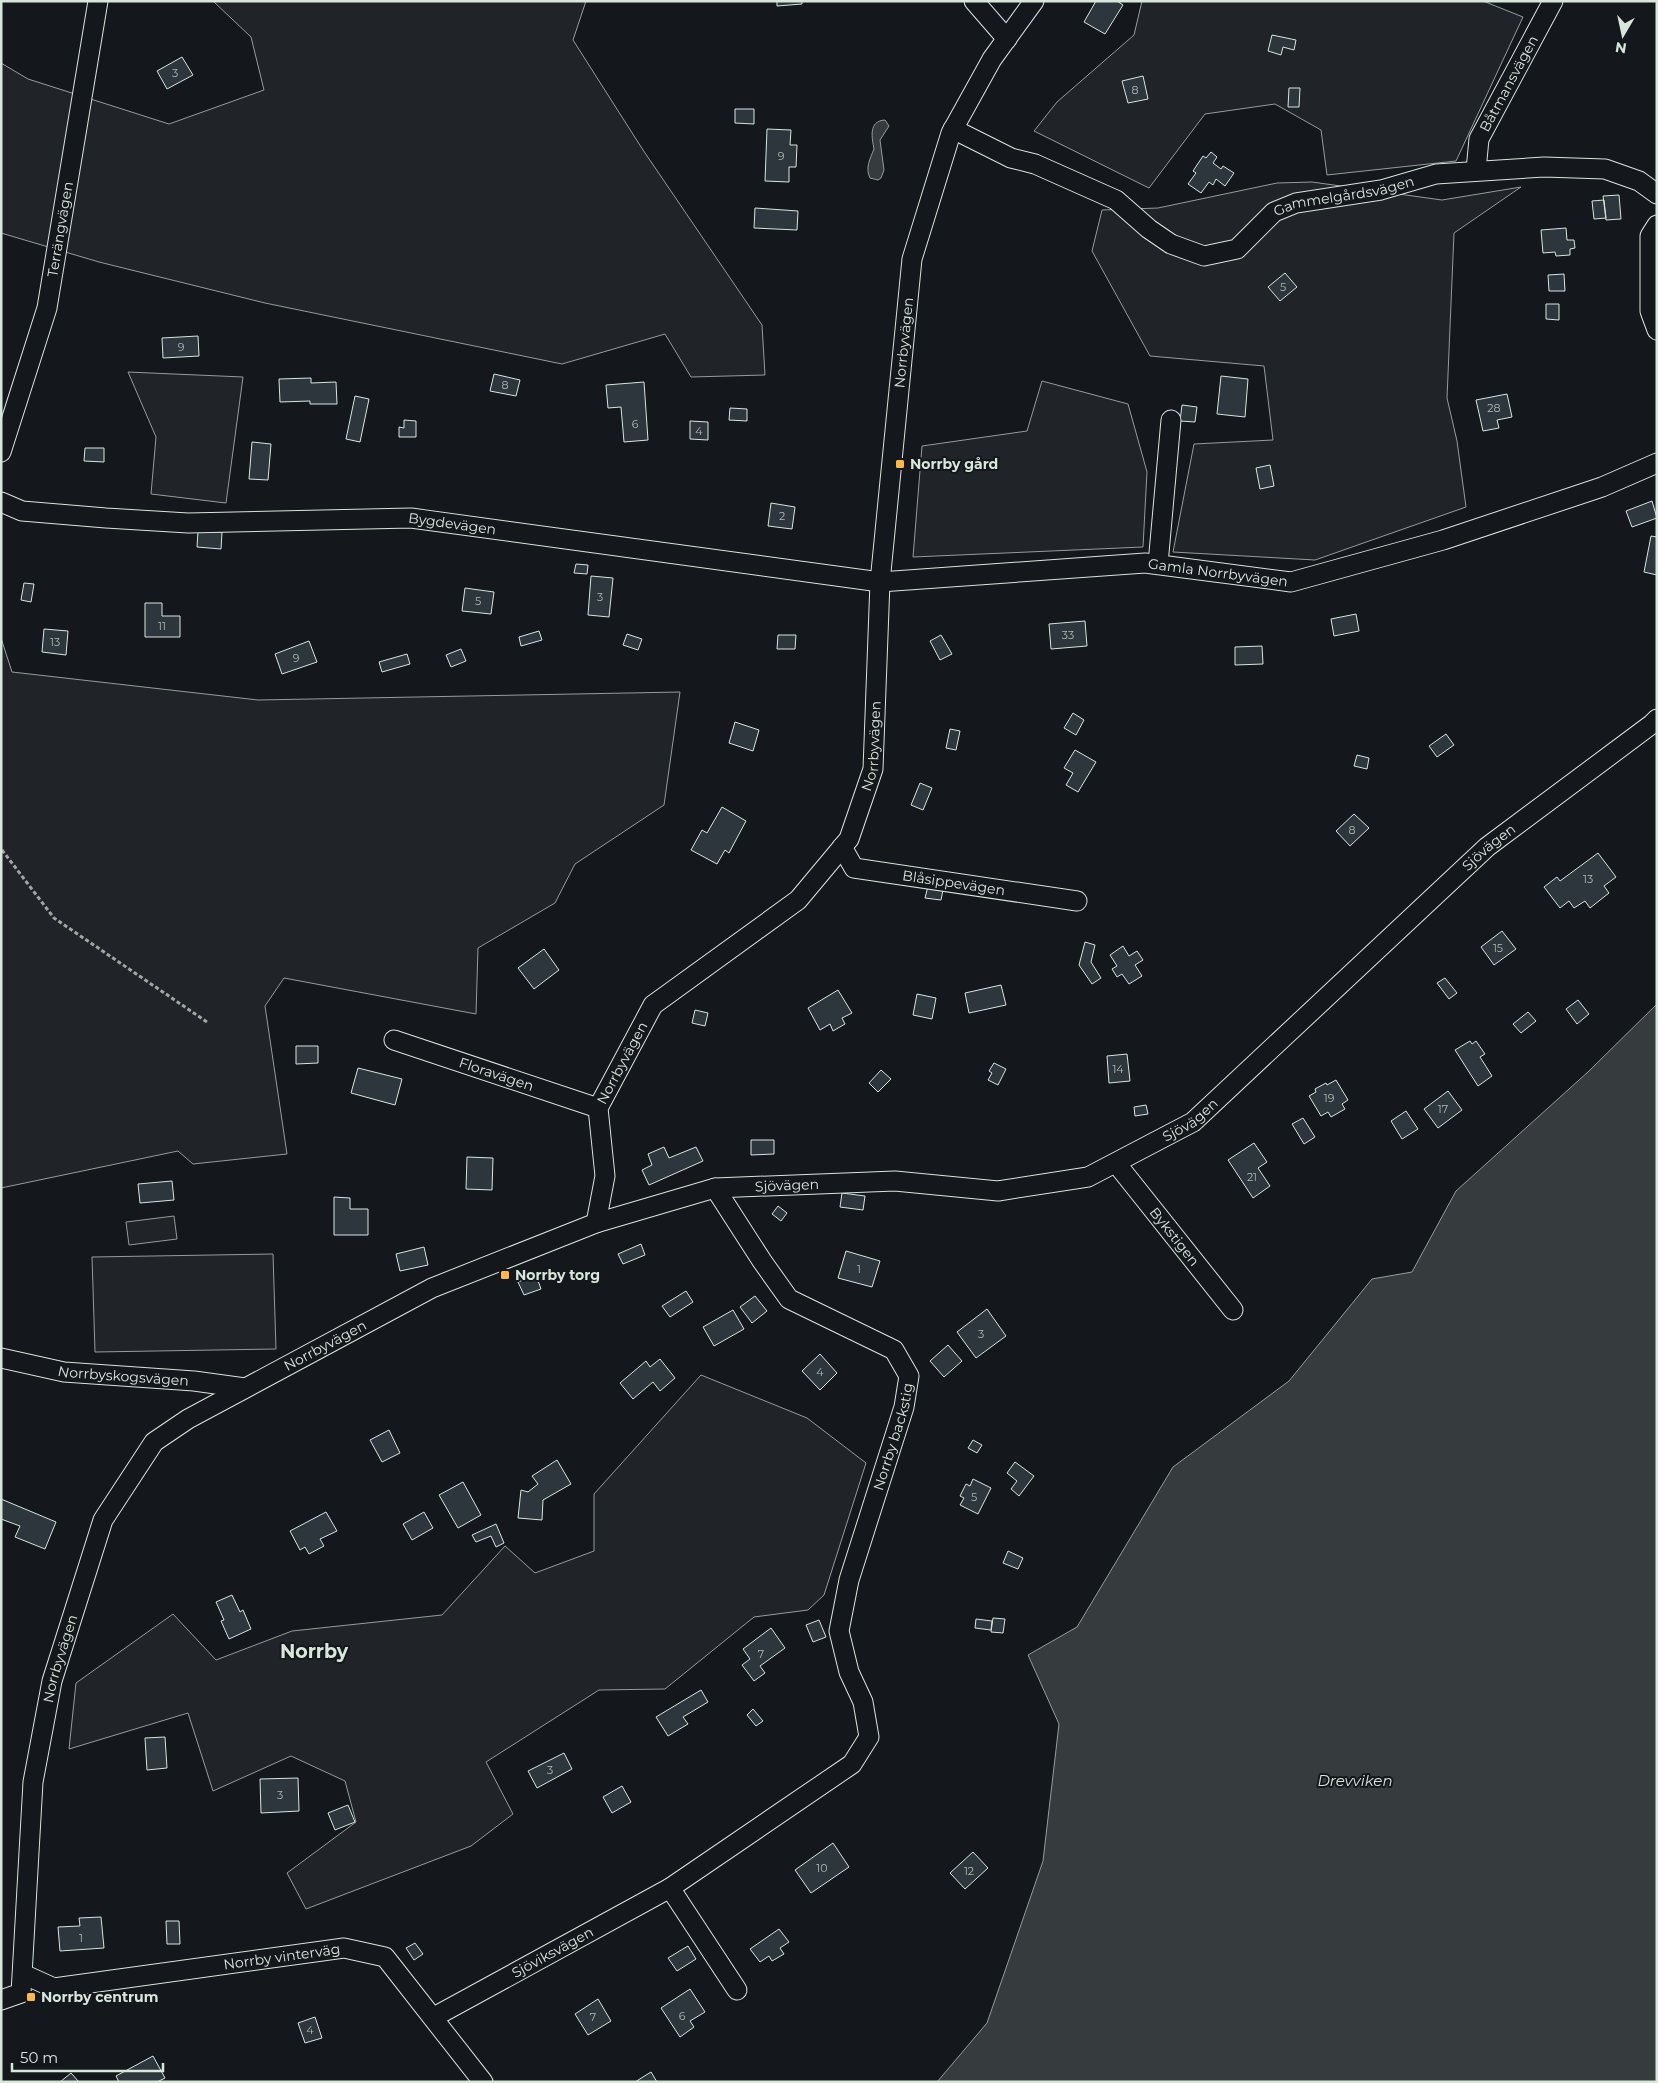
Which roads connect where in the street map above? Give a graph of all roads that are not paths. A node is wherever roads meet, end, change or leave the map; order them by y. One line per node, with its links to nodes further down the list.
1 (98, 1): 12 (street, Terrängvägen)
2 (974, 1): 5 (street)
3 (1034, 1): 5 (street, Norrbyvägen)
4 (1553, 1): 7 (street, Båtmansvägen)
5 (1007, 39): 6 (street, Norrbyvägen)
6 (953, 128): 7 (street, Gammelgårdsvägen); 16 (street, Norrbyvägen)
7 (1476, 170): 8 (street, Gammelgårdsvägen)
8 (1657, 194)
9 (1657, 225): 10 (street)
10 (1657, 330)
11 (1171, 420): 15 (street)
12 (1, 452)
13 (1657, 463): 15 (street, Gamla Norrbyvägen)
14 (1, 502): 16 (street, Bygdevägen)
15 (1158, 564): 16 (street, Gamla Norrbyvägen)
16 (880, 582): 18 (street, Norrbyvägen)
17 (1657, 719): 22 (street, Sjövägen)
18 (842, 847): 19 (street, Blåsippevägen); 21 (street, Norrbyvägen)
19 (1077, 900)
20 (394, 1040): 21 (street, Floravägen)
21 (598, 1108): 24 (street, Norrbyvägen)
22 (1116, 1163): 23 (street, Sjövägen); 25 (street, Bykstigen)
23 (715, 1188): 24 (street, Sjövägen); 28 (street, Norrby backstig)
24 (596, 1223): 27 (street, Norrbyvägen)
25 (1233, 1310)
26 (1, 1358): 27 (street, Norrbyskogsvägen)
27 (245, 1388): 30 (street, Norrbyvägen)
28 (869, 1737): 29 (street, Sjöviksvägen)
29 (670, 1888): 31 (street); 33 (street, Sjöviksvägen)
30 (22, 1974): 32 (street, Norrbyvägen); 33 (street, Norrby vinterväg)
31 (737, 1990)
32 (1, 2000)
33 (434, 2017): 34 (street, Norrby vinterväg)
34 (483, 2082)

